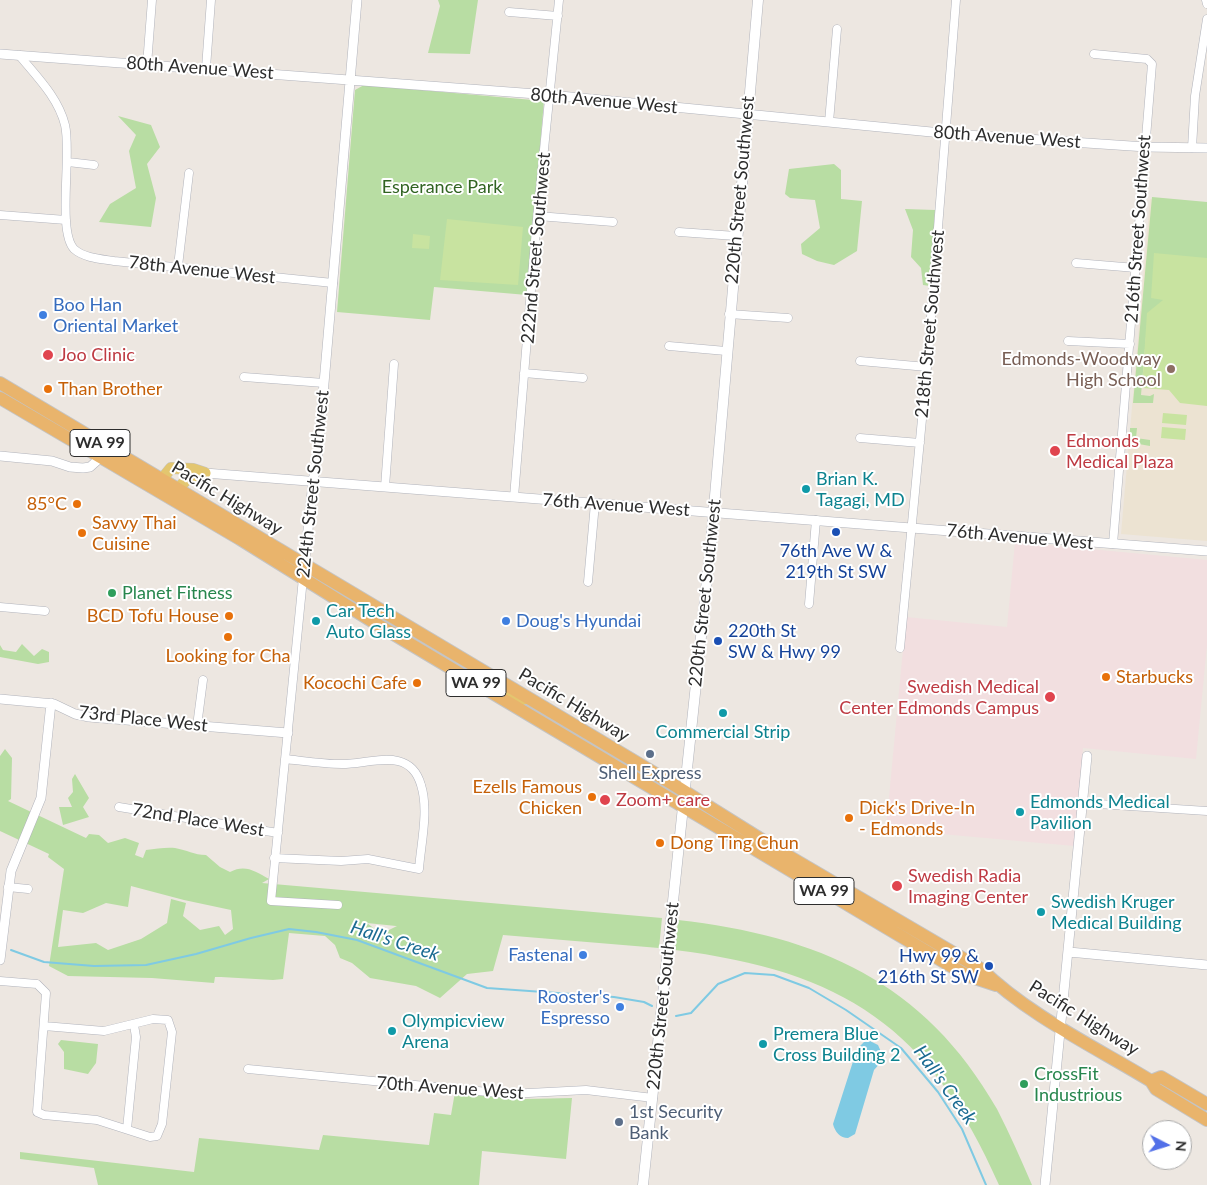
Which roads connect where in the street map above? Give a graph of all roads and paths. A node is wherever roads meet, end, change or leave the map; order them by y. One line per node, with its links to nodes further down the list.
1 (152, 0): 16 (street)
2 (211, 0): 17 (street)
3 (357, 0): 18 (street, 224th Street Southwest)
4 (559, 0): 10 (street, 222nd Street Southwest)
5 (758, 0): 20 (main road, 220th Street Southwest)
6 (956, 0): 22 (street, 218th Street Southwest)
7 (1206, 0): 8 (street)
8 (1207, 4)
9 (509, 12): 10 (street)
10 (558, 16): 19 (street, 222nd Street Southwest)
11 (1207, 19): 24 (street)
12 (836, 29): 21 (street)
13 (0, 54): 15 (street, 80th Avenue West)
14 (1094, 54): 23 (street, 216th Street Southwest)
15 (18, 55): 16 (street, 80th Avenue West); 26 (street)
16 (147, 65): 17 (street, 80th Avenue West)
17 (206, 68): 18 (street, 80th Avenue West)
18 (350, 80): 19 (street, 80th Avenue West); 38 (street, 224th Street Southwest)
19 (550, 95): 20 (street, 80th Avenue West); 30 (street, 222nd Street Southwest)
20 (747, 114): 21 (street, 80th Avenue West); 34 (main road, 220th Street Southwest)
21 (829, 122): 22 (street, 80th Avenue West)
22 (946, 133): 23 (street, 80th Avenue West); 47 (street, 218th Street Southwest)
23 (1146, 147): 24 (street, 80th Avenue West); 37 (street, 216th Street Southwest)
24 (1192, 148): 25 (street, 80th Avenue West)
25 (1207, 148)
26 (68, 162): 27 (street); 31 (street)
27 (94, 165)
28 (189, 173): 36 (street)
29 (0, 215): 31 (street)
30 (538, 216): 32 (street); 48 (street, 222nd Street Southwest)
31 (66, 220): 36 (street, 78th Avenue West)
32 (613, 222)
33 (680, 232): 34 (street)
34 (736, 236): 39 (main road, 220th Street Southwest)
35 (1076, 263): 37 (street)
36 (178, 266): 38 (street, 78th Avenue West)
37 (1136, 268): 42 (street, 216th Street Southwest)
38 (333, 283): 52 (street, 224th Street Southwest)
39 (729, 314): 40 (street); 44 (main road, 220th Street Southwest)
40 (788, 318)
41 (1068, 341): 42 (street)
42 (1130, 344): 70 (street, 216th Street Southwest)
43 (669, 346): 44 (street)
44 (726, 351): 67 (main road, 220th Street Southwest)
45 (860, 361): 47 (street)
46 (394, 364): 62 (street)
47 (927, 368): 55 (street, 218th Street Southwest)
48 (524, 373): 50 (street); 65 (street, 222nd Street Southwest)
49 (244, 377): 52 (street)
50 (583, 378)
51 (0, 383): 59 (highway, Pacific Highway / WA 99)
52 (324, 383): 60 (street, 224th Street Southwest)
53 (0, 398): 57 (highway, Pacific Highway / WA 99)
54 (860, 438): 55 (street)
55 (920, 443): 69 (street, 218th Street Southwest)
56 (0, 456): 57 (street)
57 (100, 458): 72 (highway, Pacific Highway / WA 99)
58 (205, 473): 59 (main road); 60 (street, 76th Avenue West); 63 (main road)
59 (162, 479): 63 (highway, Pacific Highway / WA 99)
60 (313, 482): 61 (street, 76th Avenue West); 64 (street, 224th Street Southwest)
61 (332, 483): 62 (street, 76th Avenue West); 64 (street)
62 (385, 487): 65 (street, 76th Avenue West)
63 (178, 489): 72 (highway, Pacific Highway / WA 99)
64 (312, 493): 72 (street, 224th Street Southwest)
65 (514, 497): 66 (street, 76th Avenue West)
66 (596, 504): 67 (street, 76th Avenue West); 73 (street)
67 (714, 512): 68 (street, 76th Avenue West); 87 (main road, 220th Street Southwest)
68 (816, 520): 69 (street, 76th Avenue West); 74 (street)
69 (912, 528): 70 (street, 76th Avenue West); 77 (street, 218th Street Southwest)
70 (1113, 544): 71 (street, 76th Avenue West)
71 (1207, 551)
72 (304, 572): 79 (highway, Pacific Highway / WA 99); 81 (highway, Pacific Highway / WA 99); 84 (street, 224th Street Southwest)
73 (588, 582)
74 (809, 604)
75 (0, 607): 76 (street)
76 (45, 611)
77 (900, 648)
78 (202, 680): 83 (street)
79 (471, 680): 81 (main road); 89 (highway, Pacific Highway / WA 99)
80 (0, 698): 82 (street, 73rd Place West)
81 (527, 698): 87 (highway, Pacific Highway / WA 99)
82 (51, 704): 83 (street, 73rd Place West); 94 (street)
83 (198, 726): 84 (street, 73rd Place West)
84 (288, 734): 86 (street, 224th Street Southwest)
85 (1087, 756): 88 (street)
86 (285, 759): 92 (street, 224th Street Southwest); 93 (street)
87 (685, 792): 89 (main road, 220th Street Southwest); 101 (highway, Pacific Highway / WA 99)
88 (1083, 803): 91 (street); 97 (street)
89 (683, 806): 101 (highway, Pacific Highway / WA 99); 107 (main road, 220th Street Southwest)
90 (118, 807): 92 (street, 72nd Place West)
91 (1207, 811)
92 (278, 833): 93 (street, 224th Street Southwest)
93 (274, 858): 96 (street, 224th Street Southwest)
94 (8, 887): 95 (street); 98 (street)
95 (28, 889)
96 (338, 905)
97 (1069, 952): 99 (street); 104 (street)
98 (0, 960)
99 (1207, 964)
100 (0, 981): 103 (street)
101 (998, 985): 104 (highway, Pacific Highway / WA 99)
102 (134, 1025): 103 (street); 110 (street); 110 (street)
103 (44, 1026): 110 (street)
104 (1061, 1026): 106 (highway, Pacific Highway / WA 99); 112 (street)
105 (248, 1069): 107 (street, 70th Avenue West)
106 (1151, 1081): 108 (highway, Pacific Highway / WA 99); 109 (highway, Pacific Highway / WA 99)
107 (653, 1098): 111 (main road, 220th Street Southwest)
108 (1207, 1104)
109 (1207, 1120)
110 (127, 1129)
111 (643, 1185)
112 (1045, 1185)

